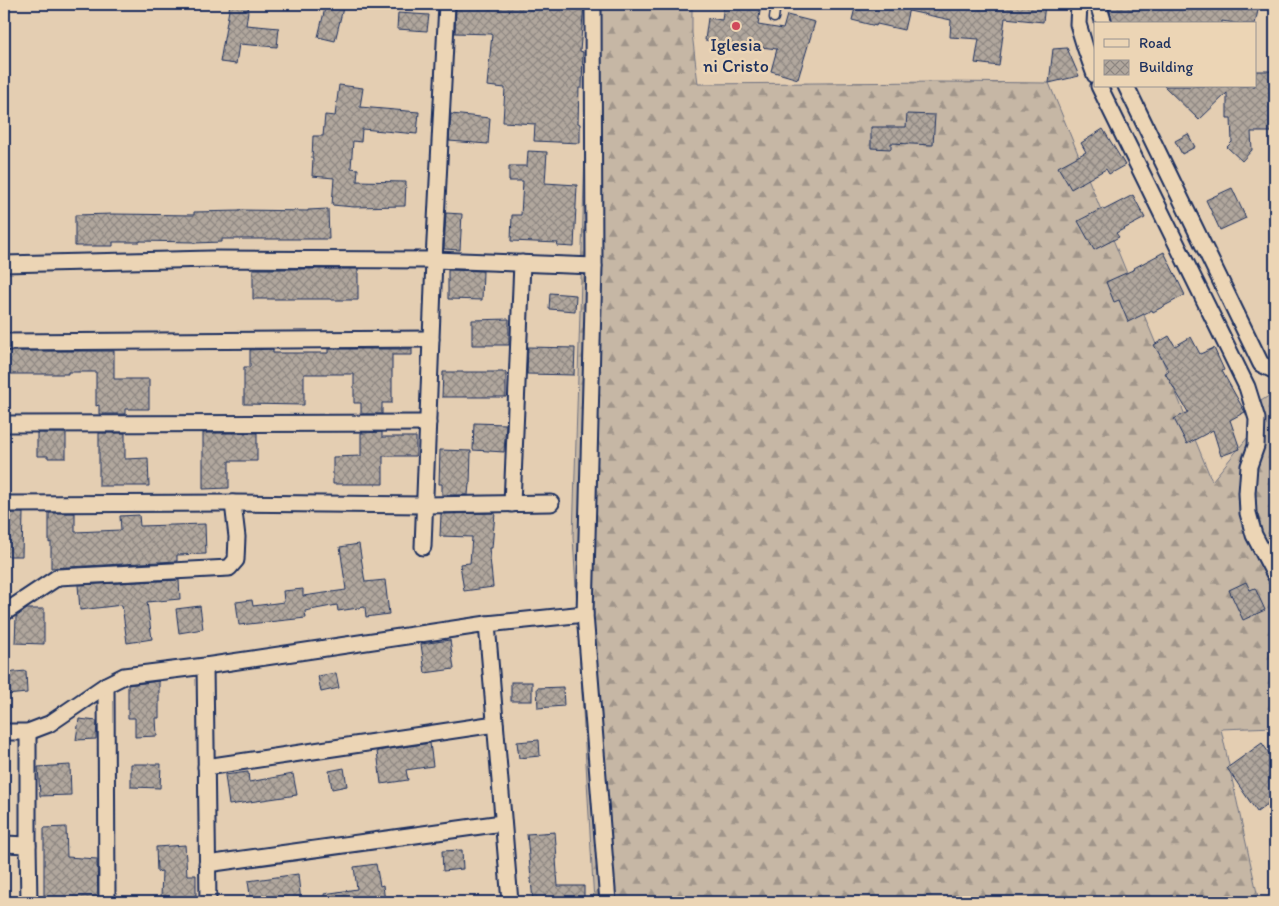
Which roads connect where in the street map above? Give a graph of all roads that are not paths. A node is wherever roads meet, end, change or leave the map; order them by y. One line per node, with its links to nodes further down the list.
1 (446, 4): 11 (street)
2 (593, 4): 14 (street)
3 (776, 4): 6 (lane)
4 (1079, 4): 8 (street)
5 (1098, 4): 7 (street)
6 (774, 18)
7 (1103, 22)
8 (1094, 73)
9 (1100, 88): 19 (street)
10 (1127, 88): 17 (street)
11 (434, 260): 12 (street); 13 (street); 15 (street)
12 (4, 264)
13 (522, 264): 14 (street); 25 (street)
14 (594, 266): 30 (street)
15 (430, 340): 16 (street); 20 (street)
16 (4, 342)
17 (1261, 364): 18 (street); 19 (street)
18 (1275, 371)
19 (1241, 376): 28 (street)
20 (428, 423): 21 (street); 26 (street)
21 (4, 424)
22 (233, 503): 24 (street); 26 (street); 29 (street)
23 (552, 503): 25 (street)
24 (4, 504)
25 (512, 504): 26 (street)
26 (425, 505): 27 (street)
27 (423, 547)
28 (1275, 575)
29 (4, 613)
30 (584, 614): 31 (street); 46 (street)
31 (486, 624): 32 (street); 34 (street)
32 (205, 666): 33 (street); 37 (street)
33 (106, 685): 36 (street); 43 (street)
34 (495, 724): 37 (street); 38 (street)
35 (4, 732): 36 (street)
36 (28, 732): 40 (street)
37 (206, 768): 41 (street)
38 (502, 824): 41 (street); 45 (street)
39 (4, 844): 40 (street)
40 (28, 845): 42 (street)
41 (207, 864): 44 (street)
42 (29, 902)
43 (107, 902)
44 (208, 902)
45 (510, 902)
46 (608, 902)

